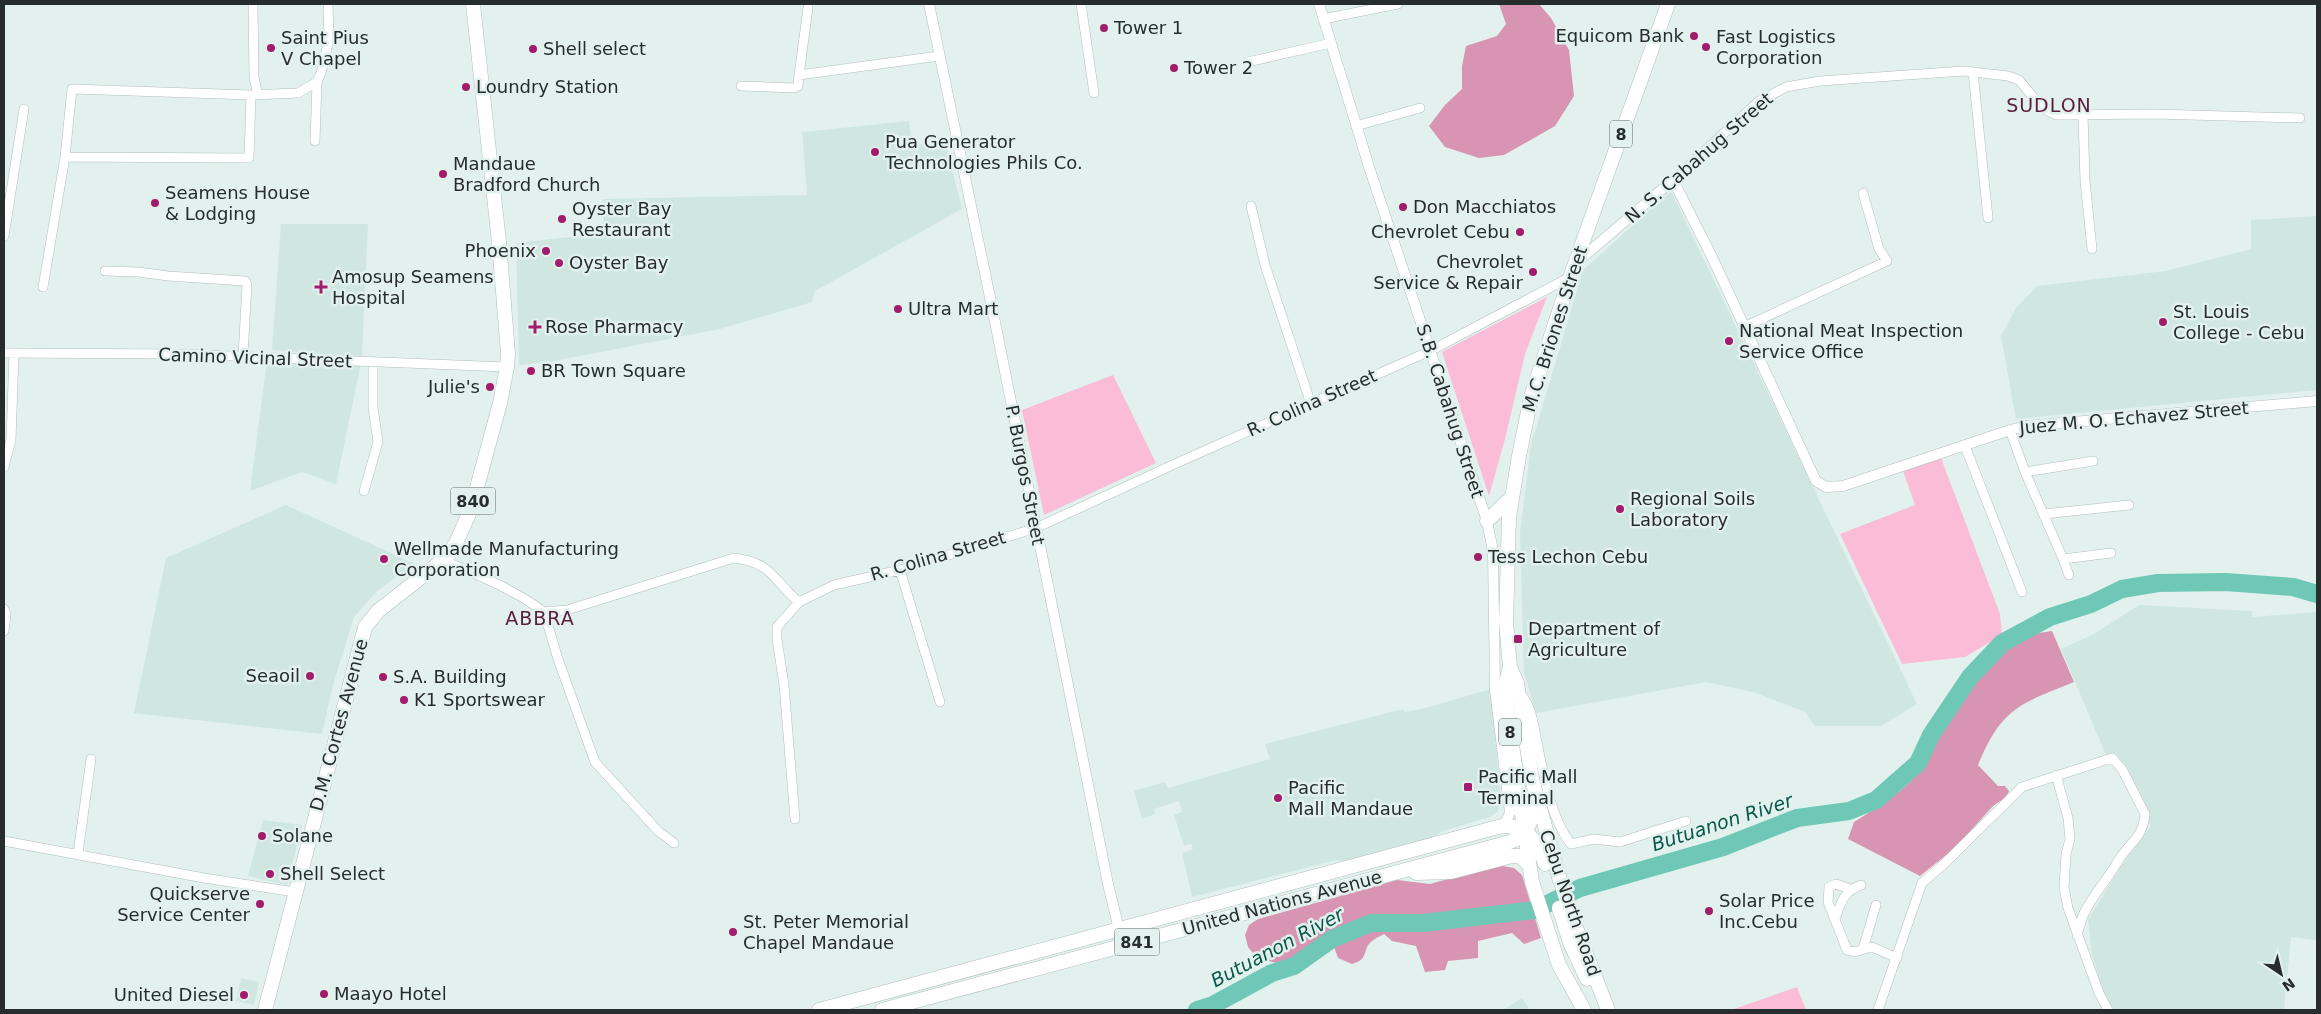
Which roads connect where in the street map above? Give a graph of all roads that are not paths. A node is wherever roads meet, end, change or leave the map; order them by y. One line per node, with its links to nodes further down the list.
1 (252, 4): 19 (street)
2 (328, 4): 16 (street)
3 (473, 4): 42 (main road, D.M. Cortes Avenue / 840)
4 (929, 4): 12 (street, P. Burgos Street)
5 (1081, 4): 18 (street)
6 (1318, 4): 10 (street, S.B. Cabahug Street)
7 (1398, 4): 10 (street)
8 (1668, 4): 34 (main road, M.C. Briones Street / 8)
9 (808, 8): 15 (street)
10 (1323, 19): 11 (street, S.B. Cabahug Street)
11 (1331, 43): 13 (street); 24 (street, S.B. Cabahug Street)
12 (939, 56): 15 (street); 56 (street, P. Burgos Street)
13 (1248, 62)
14 (1973, 72): 22 (street, N. S. Cabahug Street); 27 (street, N. S. Cabahug Street); 30 (street)
15 (799, 75): 17 (street)
16 (317, 82): 19 (street); 25 (street)
17 (742, 86)
18 (1094, 93)
19 (255, 95): 26 (street); 26 (street)
20 (1420, 108): 24 (street)
21 (24, 109): 31 (street)
22 (2083, 115): 23 (street, N. S. Cabahug Street); 32 (street)
23 (2300, 118)
24 (1356, 126): 37 (street, S.B. Cabahug Street)
25 (315, 141)
26 (65, 157): 35 (street)
27 (1672, 180): 34 (street, N. S. Cabahug Street); 36 (street, Juez M. O. Echavez Street)
28 (1863, 193): 36 (street)
29 (1251, 206): 45 (street)
30 (1988, 218)
31 (4, 236)
32 (2092, 248)
33 (104, 271): 40 (street)
34 (1572, 271): 37 (street, R. Colina Street); 52 (main road, M.C. Briones Street / 8)
35 (43, 287)
36 (1744, 327): 47 (street, Juez M. O. Echavez Street)
37 (1430, 351): 45 (street, R. Colina Street); 55 (street, S.B. Cabahug Street)
38 (4, 353): 39 (street, Camino Vicinal Street)
39 (14, 353): 40 (street, Camino Vicinal Street); 43 (street)
40 (243, 356): 41 (street, Camino Vicinal Street)
41 (373, 362): 42 (street, Camino Vicinal Street); 51 (street)
42 (507, 367): 59 (main road, D.M. Cortes Avenue / 840)
43 (8, 384): 49 (street)
44 (2317, 401): 46 (street, Juez M. O. Echavez Street)
45 (1311, 404): 56 (street, R. Colina Street)
46 (2010, 430): 47 (street, Juez M. O. Echavez Street); 50 (street)
47 (1965, 446): 62 (street)
48 (2093, 462): 50 (street)
49 (4, 467)
50 (2025, 472): 54 (street)
51 (364, 491)
52 (1512, 497): 55 (main road); 67 (main road, M.C. Briones Street / 8)
53 (2129, 505): 54 (street)
54 (2044, 514): 58 (street)
55 (1486, 521): 75 (street, S.B. Cabahug Street)
56 (1036, 528): 60 (street, R. Colina Street); 88 (street, P. Burgos Street)
57 (2110, 553): 58 (street)
58 (2063, 559): 61 (street)
59 (443, 560): 65 (street); 85 (main road, D.M. Cortes Avenue / 840)
60 (900, 570): 63 (street, R. Colina Street); 69 (street)
61 (2068, 575)
62 (2022, 592)
63 (799, 602): 65 (street); 73 (street)
64 (4, 609): 66 (street)
65 (544, 612): 78 (street)
66 (4, 631)
67 (1510, 667): 68 (main road, M.C. Briones Street / 8); 76 (main road, M.C. Briones Street / 8)
68 (1518, 690): 72 (main road, M.C. Briones Street / 8); 74 (street)
69 (940, 702)
70 (91, 760): 79 (street)
71 (2056, 775): 90 (street); 90 (street); 93 (street)
72 (1536, 795): 76 (main road); 82 (main road, Cebu North Road / 8)
73 (795, 819)
74 (1686, 821)
75 (1498, 827): 76 (main road); 88 (main road, United Nations Avenue / 841)
76 (1525, 831): 80 (main road, M.C. Briones Street / 8); 81 (main road, United Nations Avenue / 841); 82 (main road)
77 (4, 840): 79 (street)
78 (674, 842)
79 (78, 853): 85 (street)
80 (1530, 865): 81 (main road); 97 (main road, Cebu North Road / 8)
81 (1393, 873): 91 (main road, United Nations Avenue / 841)
82 (1554, 875): 89 (main road, Cebu North Road / 8)
83 (1861, 886): 84 (street)
84 (1850, 889): 87 (street); 87 (street)
85 (295, 892): 94 (main road, D.M. Cortes Avenue / 840)
86 (1876, 906): 92 (street)
87 (1835, 919): 92 (street)
88 (1119, 929): 91 (street, P. Burgos Street); 95 (main road, United Nations Avenue / 841)
89 (1572, 932): 98 (main road); 99 (main road, Cebu North Road / 8)
90 (2076, 935): 101 (street)
91 (1122, 946): 96 (main road, United Nations Avenue / 841)
92 (1863, 949): 93 (street)
93 (1897, 958): 100 (street)
94 (264, 1010)
95 (819, 1010)
96 (882, 1010)
97 (1584, 1010)
98 (1604, 1010)
99 (1608, 1010)
100 (1878, 1010)
101 (2108, 1010)

